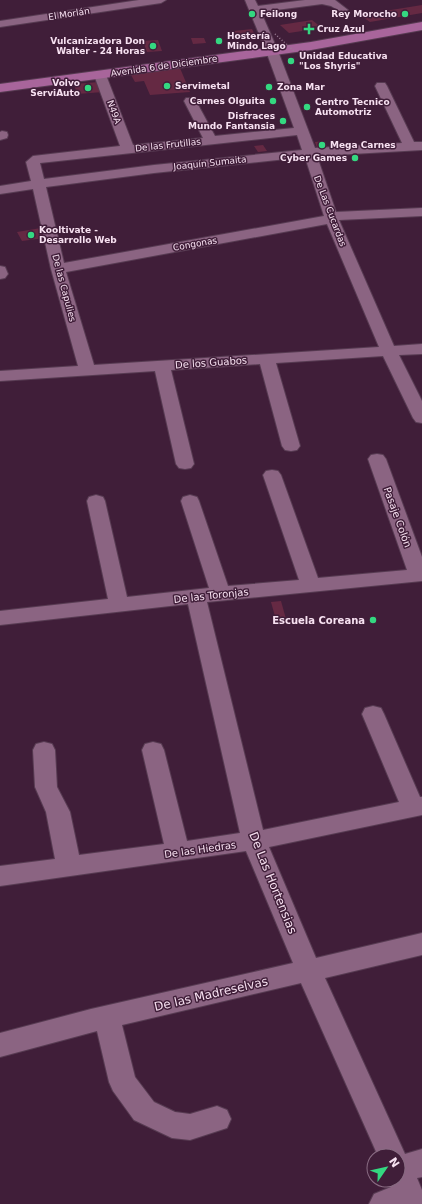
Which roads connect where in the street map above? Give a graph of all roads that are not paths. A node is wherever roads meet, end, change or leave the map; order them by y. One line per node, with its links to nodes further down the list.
1 (109, 0): 4 (street)
2 (161, 0): 4 (street, El Morlán)
3 (252, 5): 5 (street); 13 (street, De Las Cucardas)
4 (119, 6): 10 (street, El Morlán)
5 (316, 8): 6 (street); 8 (street)
6 (343, 10)
7 (4, 12): 10 (street)
8 (292, 13)
9 (422, 18): 13 (main road, Avenida 6 de Diciembre)
10 (18, 22): 11 (street, El Morlán)
11 (0, 24)
12 (422, 26): 13 (main road, Avenida 6 de Diciembre)
13 (272, 42): 14 (main road, Avenida 6 de Diciembre); 15 (main road, Avenida 6 de Diciembre); 19 (street, De Las Cucardas)
14 (100, 75): 17 (main road, Avenida 6 de Diciembre); 22 (street, N49A)
15 (0, 78)
16 (381, 86): 21 (street)
17 (0, 88)
18 (190, 101): 20 (street)
19 (302, 131): 20 (street, De las Frutillas); 23 (street, De Las Cucardas)
20 (211, 140): 22 (street, De las Frutillas)
21 (416, 146): 23 (street, Joaquín Sumaita)
22 (128, 150): 24 (street, De las Frutillas)
23 (309, 153): 25 (street, Joaquín Sumaita); 28 (street, De Las Cucardas)
24 (35, 160): 25 (street, De las Capulies)
25 (39, 184): 26 (street, Joaquín Sumaita); 30 (street, De las Capulies)
26 (0, 190)
27 (422, 212): 28 (street, Congonas)
28 (331, 218): 30 (street, Congonas); 33 (street, De Las Cucardas)
29 (0, 270): 31 (street)
30 (58, 270): 36 (street, De las Capulies)
31 (0, 275)
32 (422, 349): 33 (street, De los Guabos)
33 (388, 350): 34 (street, De los Guabos); 38 (street, De Las Cucardas)
34 (266, 358): 35 (street, De los Guabos); 39 (street)
35 (162, 365): 36 (street, De los Guabos); 41 (street)
36 (87, 370): 37 (street, De los Guabos)
37 (0, 376)
38 (422, 418)
39 (291, 446)
40 (377, 459): 45 (street, Pasaje Colón)
41 (185, 464)
42 (272, 475): 46 (street)
43 (96, 501): 49 (street)
44 (190, 501): 47 (street)
45 (421, 575): 46 (street, De las Toronjas)
46 (311, 586): 47 (street, De las Toronjas)
47 (221, 594): 48 (street, De las Toronjas)
48 (196, 596): 49 (street, De las Toronjas); 55 (street, De Las Hortensias)
49 (119, 604): 50 (street, De las Toronjas)
50 (0, 618)
51 (372, 714): 54 (street)
52 (44, 750): 57 (street)
53 (153, 750): 56 (street)
54 (418, 807): 55 (street, De las Hiedras)
55 (254, 841): 56 (street, De las Hiedras); 60 (street, De Las Hortensias)
56 (178, 852): 57 (street, De las Hiedras)
57 (69, 867): 58 (street, De las Hiedras)
58 (0, 876)
59 (422, 944): 60 (street, De las Madreselvas)
60 (309, 971): 61 (street, De las Madreselvas); 64 (street, De Las Hortensias)
61 (106, 1018): 62 (street, De las Madreselvas); 63 (street)
62 (0, 1045)
63 (217, 1119)
64 (388, 1148)
65 (422, 1163): 66 (street)
66 (406, 1181)

